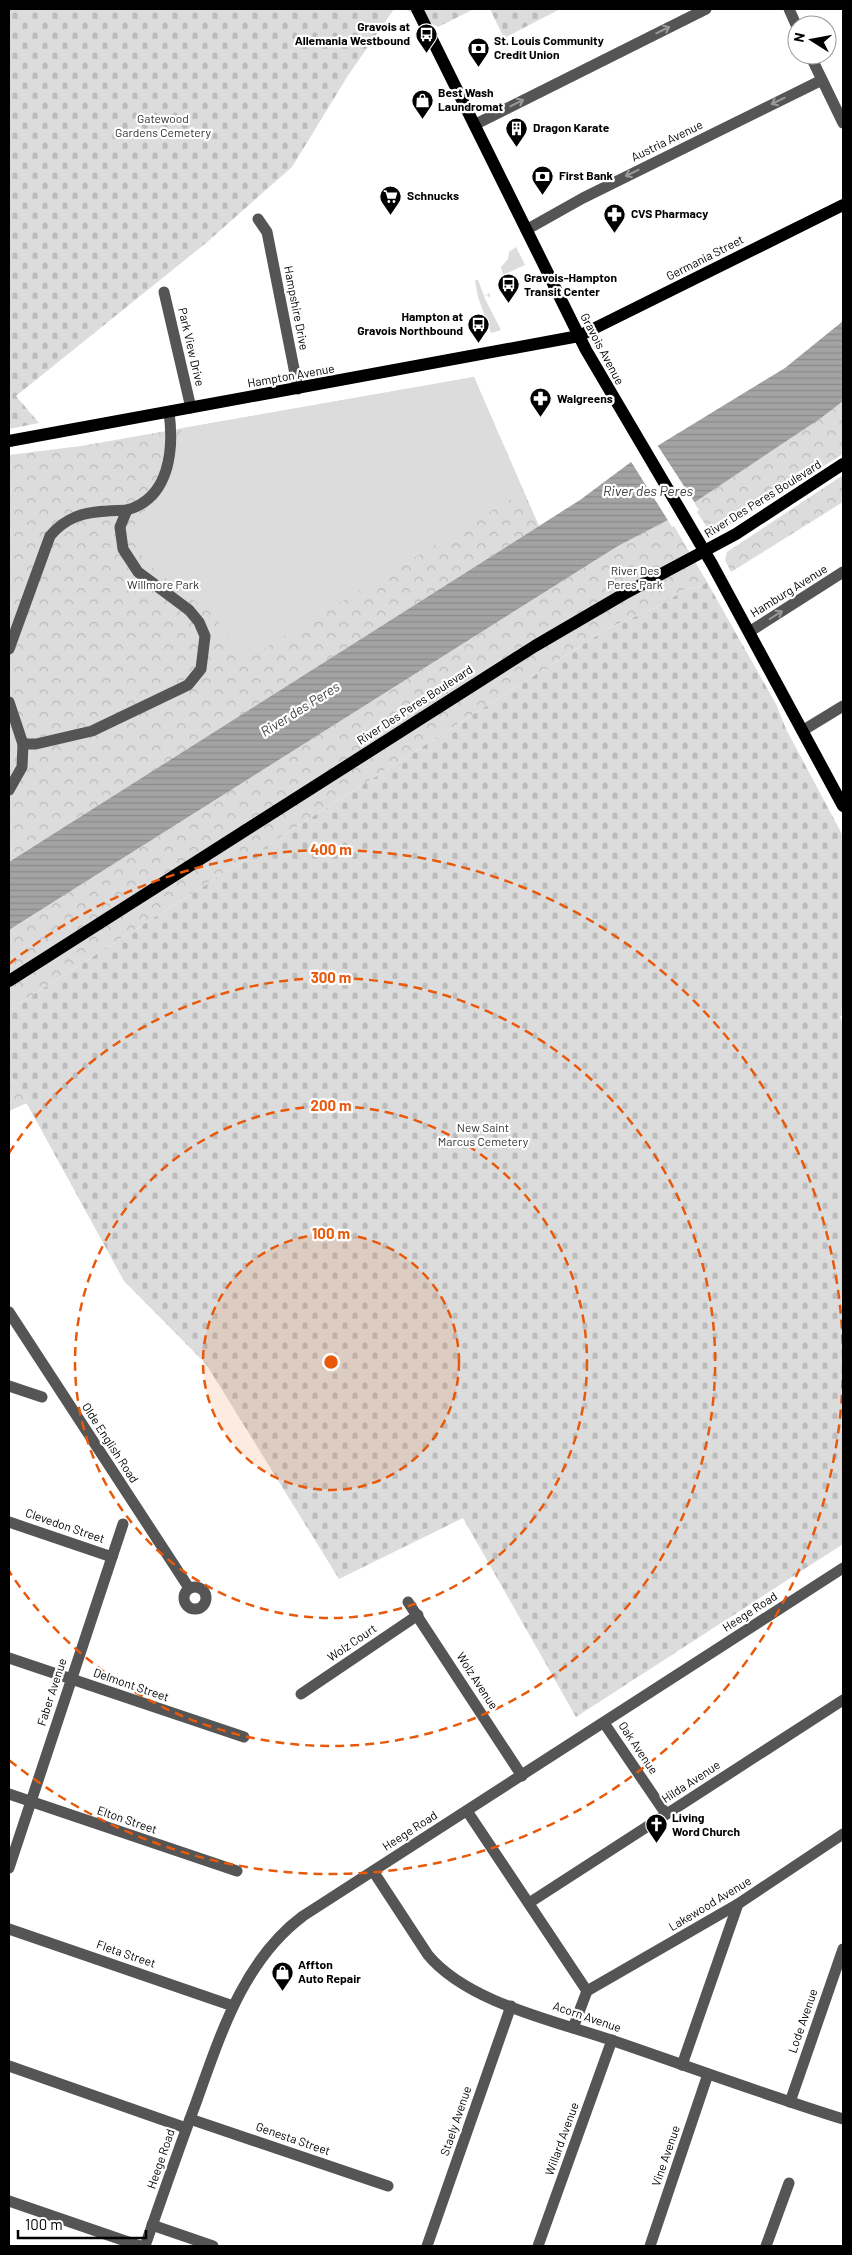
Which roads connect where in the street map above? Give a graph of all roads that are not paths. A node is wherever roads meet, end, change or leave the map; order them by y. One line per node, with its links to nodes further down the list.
1 (417, 9): 6 (main road, Gravois Avenue)
2 (706, 9): 6 (street, one-way to 2)
3 (815, 65): 4 (street)
4 (822, 80): 5 (street); 9 (street, Austria Avenue, one-way to 9)
5 (843, 123)
6 (474, 125): 9 (main road, Gravois Avenue)
7 (843, 205): 11 (main road, Germania Street)
8 (258, 220): 12 (street, Hampshire Drive)
9 (526, 230): 11 (main road, Gravois Avenue)
10 (164, 292): 13 (street, Park View Drive)
11 (578, 336): 12 (main road, Hampton Avenue); 18 (main road, Gravois Avenue)
12 (298, 389): 13 (main road, Hampton Avenue)
13 (191, 408): 14 (main road, Hampton Avenue)
14 (169, 412): 15 (main road, Hampton Avenue); 17 (street)
15 (9, 441)
16 (843, 464): 18 (main road, River Des Peres Boulevard)
17 (127, 510): 21 (street); 25 (street)
18 (705, 552): 20 (main road, Gravois Avenue); 28 (main road, River Des Peres Boulevard)
19 (843, 572): 20 (street, Hamburg Avenue, one-way to 19)
20 (749, 632): 24 (main road, Gravois Avenue)
21 (9, 649)
22 (9, 702): 25 (street)
23 (843, 706): 24 (street)
24 (802, 732): 27 (main road, Gravois Avenue)
25 (23, 744): 26 (street)
26 (9, 790)
27 (843, 806)
28 (9, 981)
29 (9, 1312): 36 (street, Olde English Road)
30 (9, 1386): 31 (street)
31 (42, 1397)
32 (9, 1522): 34 (street, Clevedon Street)
33 (123, 1524): 34 (street, Faber Avenue)
34 (112, 1557): 40 (street, Faber Avenue)
35 (843, 1568): 43 (street, Heege Road)
36 (189, 1588)
37 (408, 1602): 38 (street, Wolz Avenue)
38 (418, 1615): 41 (street, Wolz Court); 45 (street, Wolz Avenue)
39 (9, 1658): 40 (street, Delmont Street)
40 (70, 1679): 44 (street, Delmont Street); 47 (street, Faber Avenue)
41 (301, 1694)
42 (843, 1700): 49 (street, Hilda Avenue)
43 (604, 1723): 45 (street, Heege Road); 49 (street, Oak Avenue)
44 (244, 1737)
45 (522, 1776): 48 (street, Heege Road)
46 (9, 1794): 47 (street, Elton Street)
47 (32, 1802): 51 (street, Faber Avenue); 53 (street, Elton Street)
48 (466, 1811): 52 (street, Heege Road); 54 (street)
49 (666, 1814): 54 (street, Hilda Avenue)
50 (843, 1834): 55 (street, Lakewood Avenue)
51 (9, 1868)
52 (374, 1870): 59 (street, Heege Road); 60 (street, Acorn Avenue)
53 (236, 1871)
54 (529, 1903): 58 (street)
55 (738, 1904): 58 (street, Lakewood Avenue); 63 (street)
56 (9, 1929): 59 (street, Fleta Street)
57 (843, 1949): 66 (street, Lode Avenue)
58 (587, 1991): 61 (street)
59 (234, 2006): 68 (street, Heege Road)
60 (511, 2006): 61 (street, Acorn Avenue); 76 (street, Staely Avenue)
61 (573, 2028): 62 (street, Acorn Avenue)
62 (612, 2040): 63 (street, Acorn Avenue); 77 (street, Willard Avenue)
63 (682, 2065): 65 (street, Acorn Avenue)
64 (9, 2066): 68 (street, Genesta Street)
65 (708, 2074): 66 (street, Acorn Avenue); 78 (street, Vine Avenue)
66 (790, 2102): 67 (street, Acorn Avenue)
67 (843, 2119)
68 (188, 2123): 70 (street, Genesta Street); 72 (street, Heege Road)
69 (789, 2183): 79 (street)
70 (388, 2186)
71 (9, 2201): 73 (street)
72 (152, 2225): 74 (street, Heege Road); 75 (street)
73 (140, 2246)
74 (145, 2246)
75 (214, 2246)
76 (427, 2246)
77 (538, 2246)
78 (650, 2246)
79 (766, 2246)

